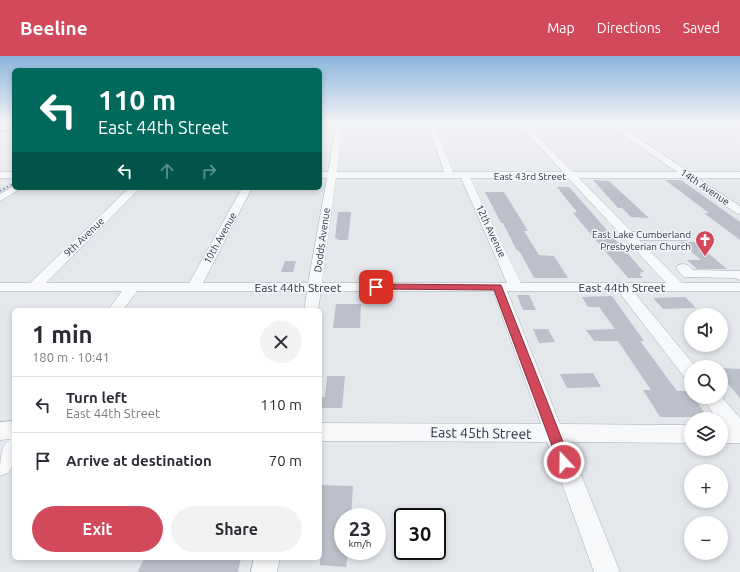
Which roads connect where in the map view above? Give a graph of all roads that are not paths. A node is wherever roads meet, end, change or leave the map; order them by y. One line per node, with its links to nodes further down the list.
1 (334, 147): 7 (street, Dodds Avenue)
2 (439, 147): 8 (street)
3 (545, 147): 12 (street)
4 (647, 147): 9 (street, 14th Avenue)
5 (0, 175): 6 (street)
6 (12, 175)
7 (326, 175): 8 (street, East 43rd Street); 27 (street, Dodds Avenue)
8 (448, 175): 11 (street, East 43rd Street)
9 (689, 175): 10 (street, East 43rd Street); 12 (street, East 43rd Street); 17 (street, 14th Avenue)
10 (740, 175)
11 (465, 176): 12 (street, East 43rd Street); 28 (street, 12th Avenue)
12 (573, 176): 18 (street)
13 (14, 190): 16 (street)
14 (133, 190): 25 (street, 9th Avenue)
15 (246, 190): 32 (street, 10th Avenue)
16 (0, 198)
17 (740, 210)
18 (630, 236): 19 (street); 20 (street)
19 (687, 236)
20 (639, 245): 21 (street); 30 (street)
21 (670, 245)
22 (683, 268): 23 (street)
23 (740, 276)
24 (0, 286): 25 (street, East 44th Street)
25 (34, 287): 26 (street, East 44th Street)
26 (133, 287): 32 (street, East 44th Street); 33 (street)
27 (315, 287): 28 (street, East 44th Street); 32 (street, East 44th Street); 34 (street, Dodds Avenue)
28 (507, 287): 29 (street, East 44th Street); 40 (street, 12th Avenue)
29 (622, 287): 30 (street, East 44th Street); 35 (street)
30 (678, 287): 31 (street, East 44th Street)
31 (740, 287)
32 (193, 288)
33 (117, 308)
34 (310, 308)
35 (684, 364)
36 (716, 404): 43 (street)
37 (0, 430): 38 (street)
38 (12, 430)
39 (322, 432): 40 (street, East 45th Street)
40 (554, 434): 41 (street, East 45th Street); 48 (street, 12th Avenue)
41 (684, 434)
42 (728, 434): 43 (street)
43 (740, 434)
44 (12, 450): 45 (street)
45 (0, 466)
46 (267, 560): 47 (street)
47 (264, 572)
48 (607, 572)

